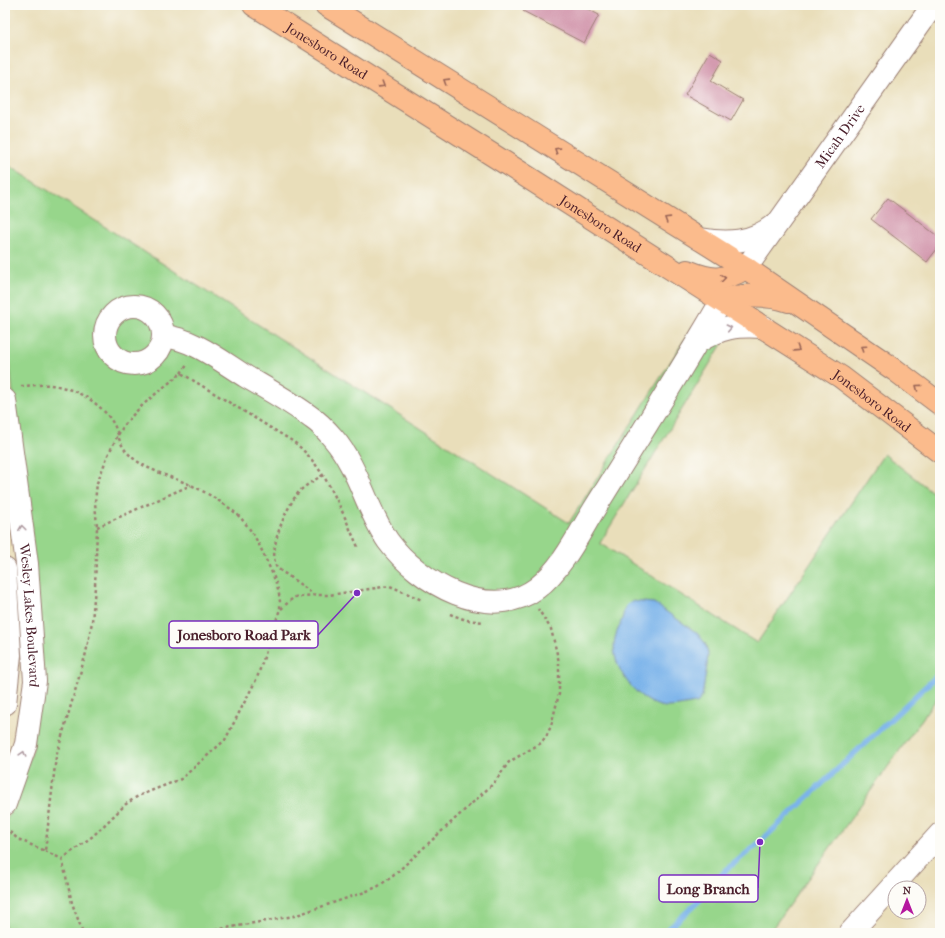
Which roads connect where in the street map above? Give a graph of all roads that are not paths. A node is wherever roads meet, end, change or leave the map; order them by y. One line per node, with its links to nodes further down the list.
1 (254, 5): 6 (main road, Jonesboro Road, one-way to 6)
2 (326, 5): 5 (main road, one-way to 2)
3 (933, 5): 4 (street, Micah Drive)
4 (779, 221): 5 (street); 7 (street, Micah Drive)
5 (700, 239): 7 (main road)
6 (659, 260): 7 (main road, one-way to 7); 8 (main road, Jonesboro Road)
7 (746, 268): 9 (main road)
8 (722, 300): 9 (main road); 10 (main road, Jonesboro Road); 12 (street)
9 (802, 306): 14 (main road, one-way to 9)
10 (764, 327): 12 (street, one-way to 10); 15 (main road, Jonesboro Road, one-way to 15)
11 (163, 336): 12 (street)
12 (698, 342)
13 (11, 393): 17 (street, Wesley Lakes Boulevard, one-way to 13)
14 (940, 404)
15 (940, 452)
16 (5, 569): 18 (street, Wesley Lakes Boulevard)
17 (29, 590): 18 (street); 20 (street, Wesley Lakes Boulevard, one-way to 17)
18 (6, 591): 19 (street, Wesley Lakes Boulevard)
19 (5, 704)
20 (5, 804)
21 (940, 834): 22 (street)
22 (850, 933)

